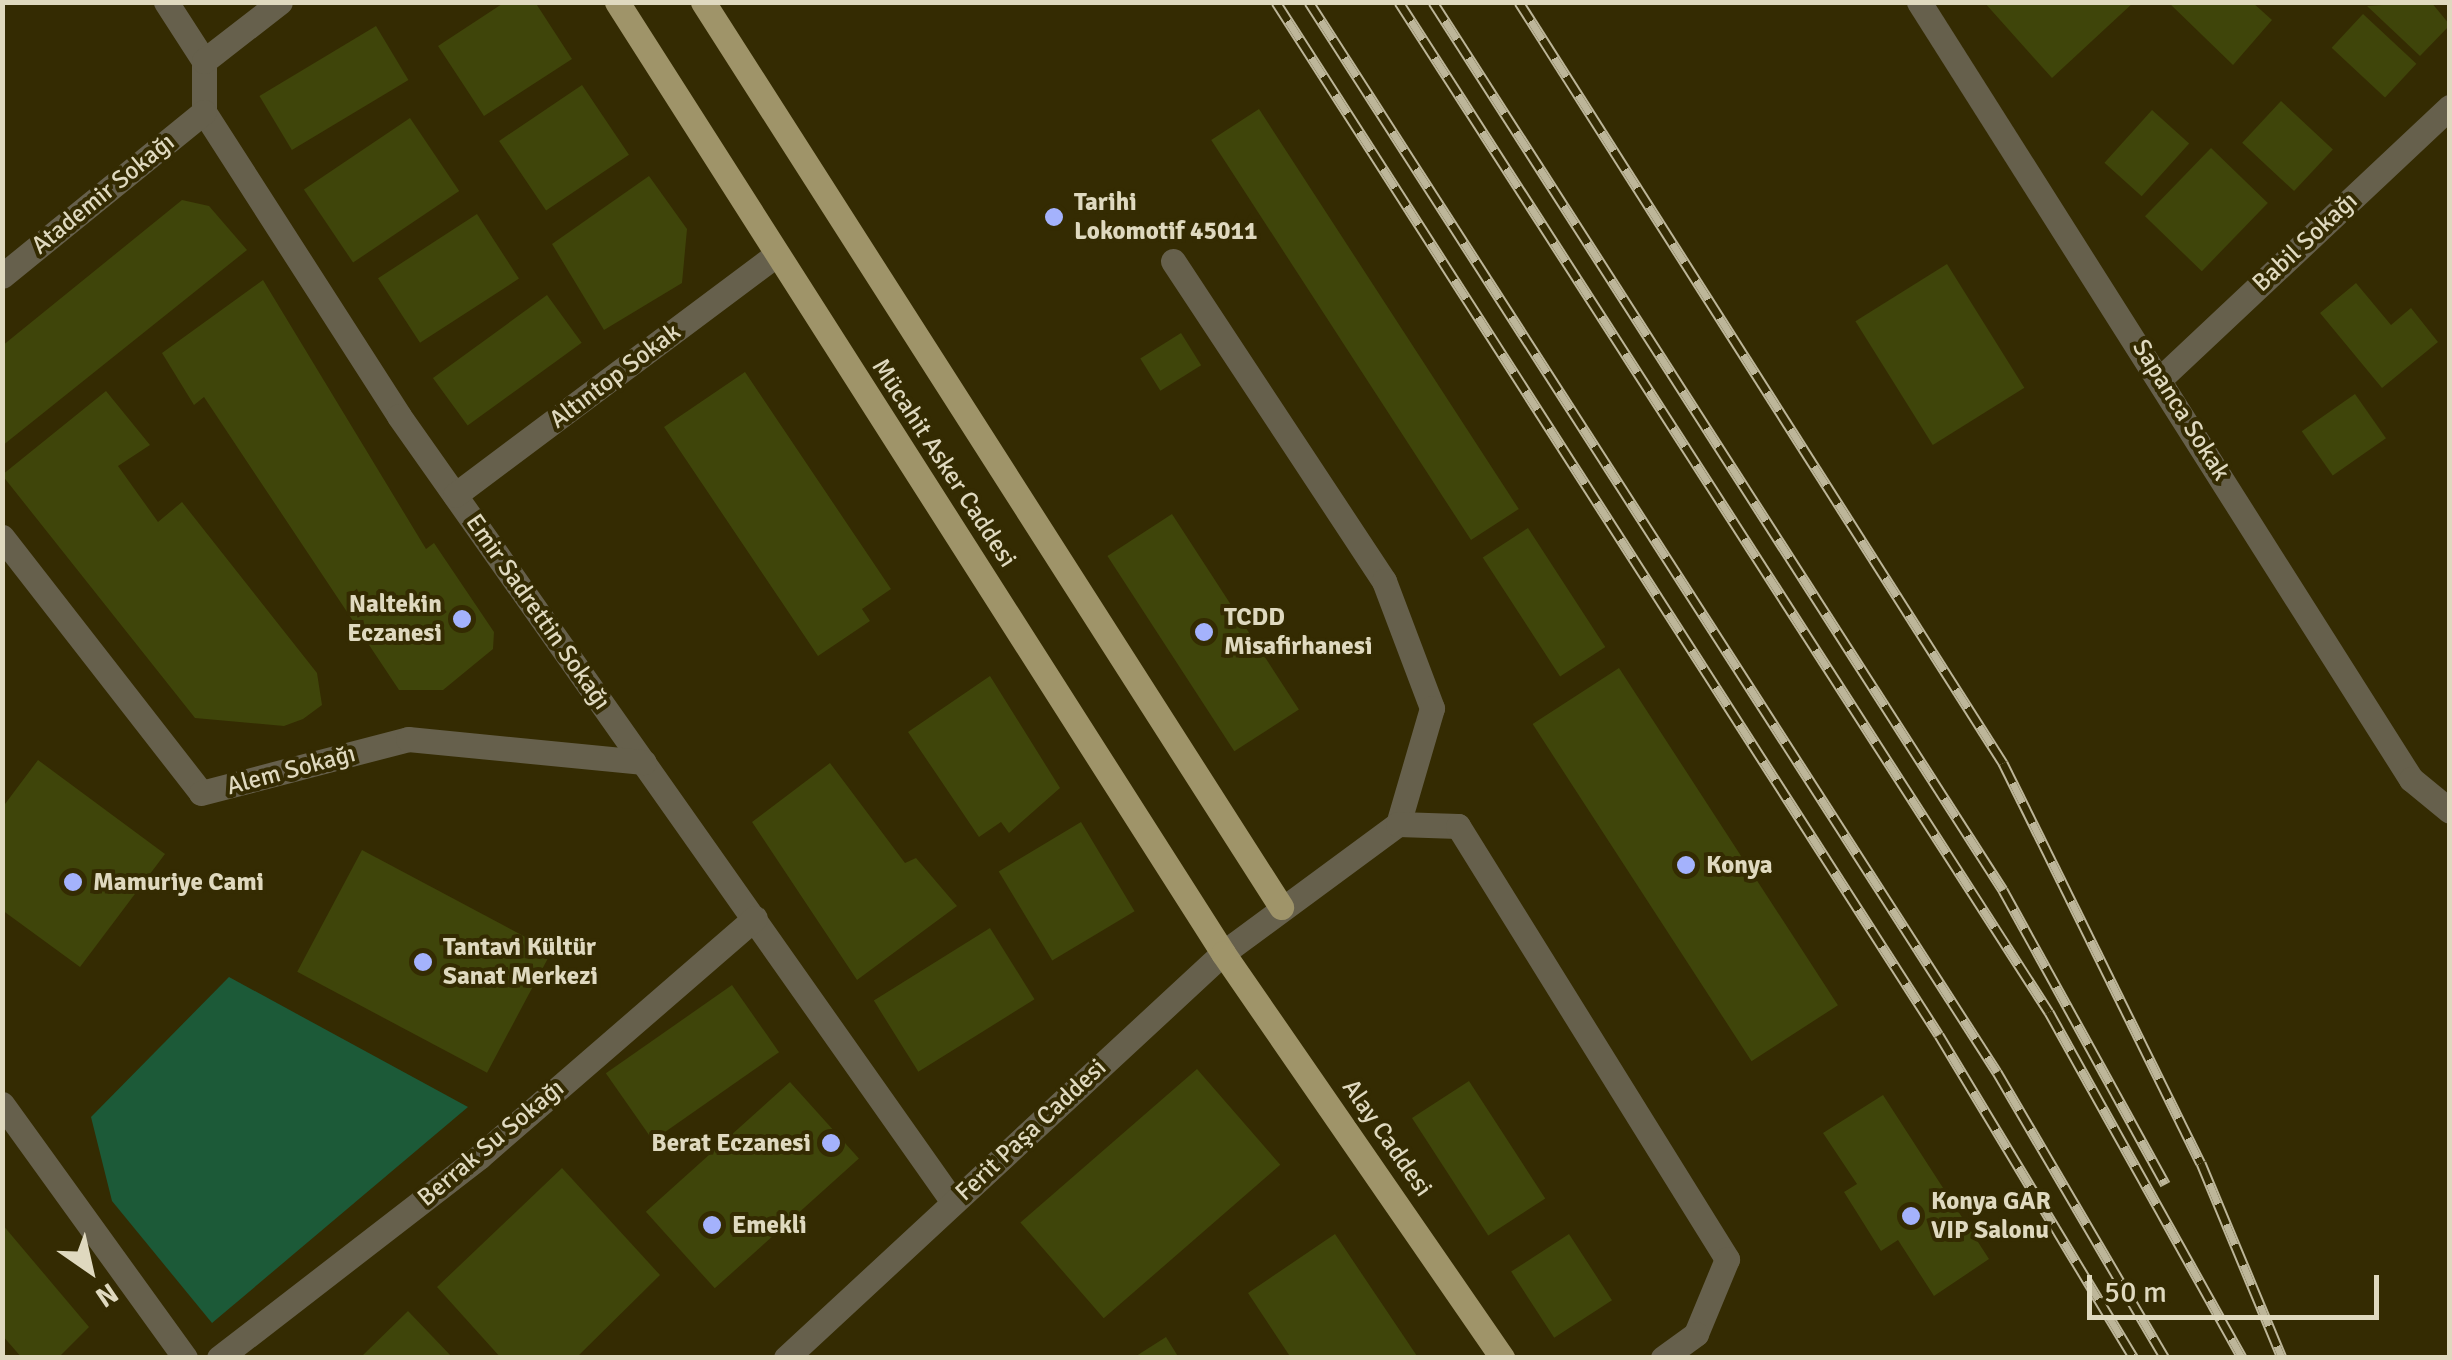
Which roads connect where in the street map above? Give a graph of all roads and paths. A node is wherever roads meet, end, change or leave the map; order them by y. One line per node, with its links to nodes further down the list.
1 (166, 2): 6 (street)
2 (280, 2): 6 (street)
3 (617, 2): 9 (main road, Mücahit Asker Caddesi)
4 (703, 2): 18 (main road, Mücahit Asker Caddesi)
5 (1919, 2): 12 (street, Sapanca Sokak)
6 (204, 61): 8 (street)
7 (2450, 107): 12 (street, Babil Sokağı)
8 (204, 112): 11 (street, Atademir Sokağı); 13 (street, Emir Sadrettin Sokağı)
9 (775, 256): 13 (street, Altıntop Sokak); 20 (main road, Mücahit Asker Caddesi)
10 (1173, 262): 17 (street)
11 (2, 276)
12 (2161, 378): 16 (street, Sapanca Sokak)
13 (455, 495): 15 (street, Emir Sadrettin Sokağı)
14 (2, 537): 15 (street, Alem Sokağı)
15 (644, 762): 19 (street, Emir Sadrettin Sokağı)
16 (2450, 810)
17 (1398, 824): 18 (street, Ferit Paşa Caddesi); 27 (street)
18 (1282, 907): 20 (street, Ferit Paşa Caddesi)
19 (754, 918): 22 (street, Emir Sadrettin Sokağı); 24 (street, Berrak Su Sokağı)
20 (1223, 953): 22 (street, Ferit Paşa Caddesi); 26 (main road, Alay Caddesi)
21 (4, 1108): 23 (street)
22 (953, 1202): 25 (street, Ferit Paşa Caddesi)
23 (185, 1358)
24 (220, 1358)
25 (786, 1358)
26 (1502, 1358)
27 (1663, 1358)

